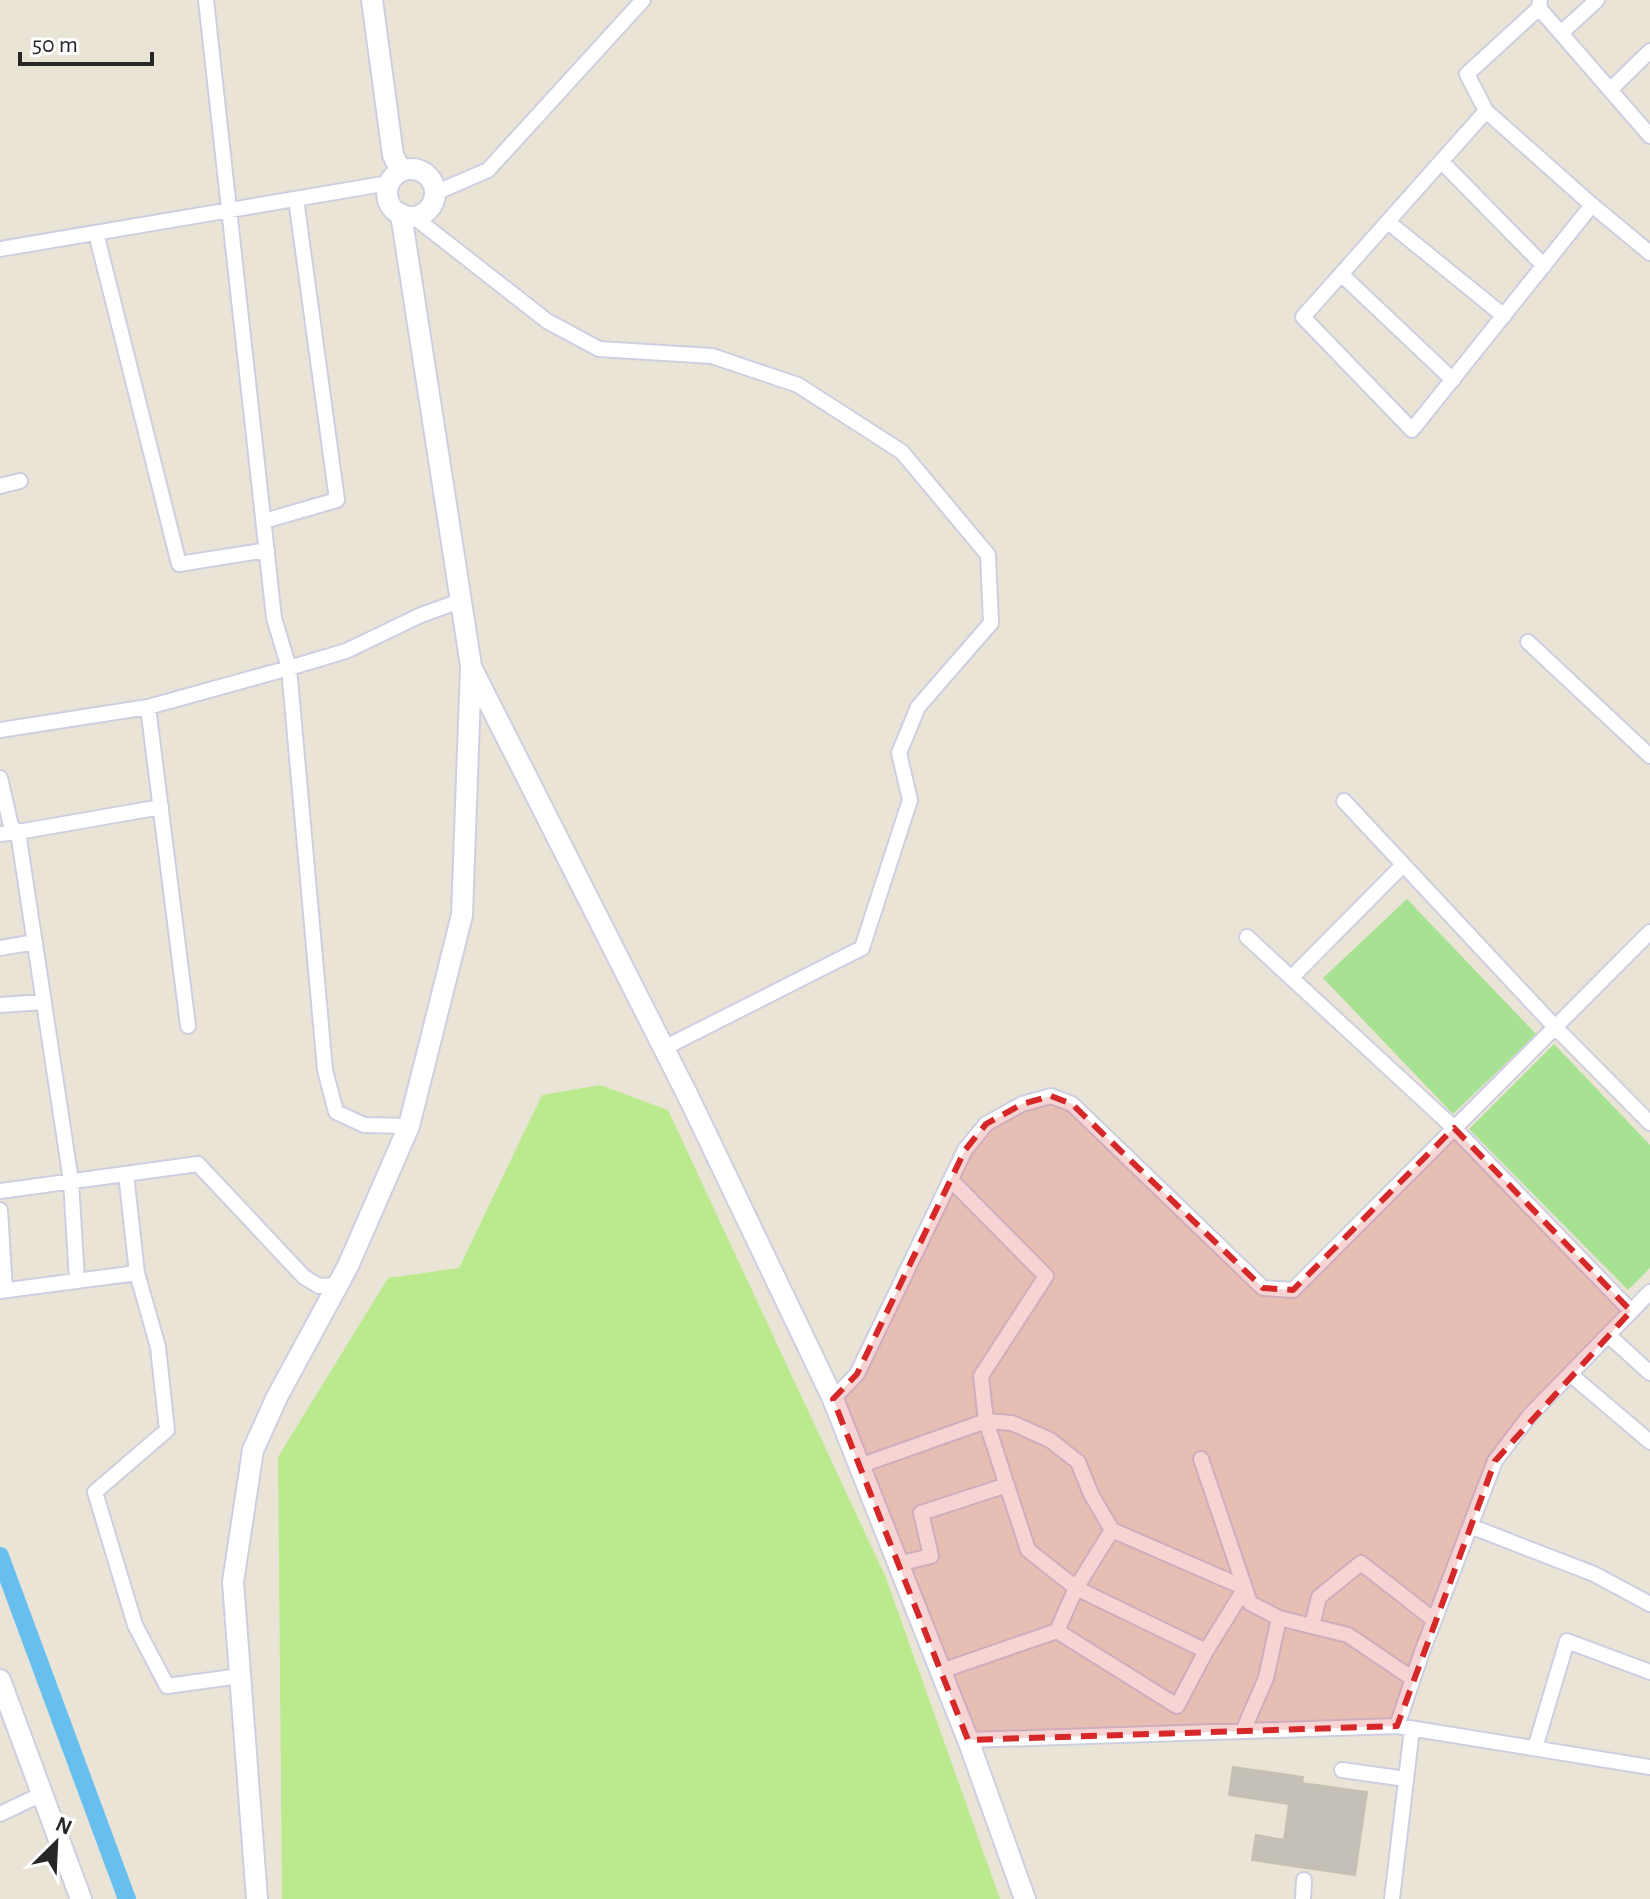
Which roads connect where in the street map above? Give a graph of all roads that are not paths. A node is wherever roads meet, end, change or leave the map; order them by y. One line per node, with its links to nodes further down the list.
1 (206, 0): 16 (street)
2 (372, 0): 12 (street)
3 (643, 0): 13 (street)
4 (1597, 0): 6 (street)
5 (1540, 4): 6 (street); 9 (street)
6 (1561, 33): 8 (street)
7 (1650, 51): 8 (street)
8 (1610, 90): 10 (street)
9 (1486, 111): 11 (street); 15 (street)
10 (1650, 136)
11 (1442, 162): 18 (street); 22 (street)
12 (395, 177): 13 (street); 14 (street); 17 (street)
13 (435, 193): 17 (street)
14 (296, 199): 16 (street); 28 (street)
15 (1592, 205): 21 (street); 22 (street)
16 (231, 211): 19 (street); 28 (street)
17 (408, 216): 30 (street); 52 (street)
18 (1388, 222): 23 (street); 24 (street)
19 (96, 233): 20 (street); 29 (street)
20 (0, 249)
21 (1650, 253)
22 (1544, 266): 24 (street)
23 (1341, 274): 25 (street); 25 (street)
24 (1504, 316): 25 (street)
25 (1453, 380)
26 (20, 481): 27 (street)
27 (0, 486)
28 (264, 521): 29 (street)
29 (267, 550): 33 (street)
30 (460, 601): 32 (street); 33 (street)
31 (1528, 642): 36 (street)
32 (471, 666): 52 (street); 54 (street)
33 (289, 668): 34 (street); 54 (street)
34 (148, 707): 35 (street); 39 (street)
35 (0, 730)
36 (1650, 756)
37 (0, 778): 40 (street)
38 (1344, 801): 42 (street)
39 (161, 807): 40 (street); 50 (street)
40 (18, 832): 41 (street); 45 (street)
41 (0, 834)
42 (1403, 865): 47 (street); 51 (street)
43 (1650, 932): 51 (street)
44 (1247, 937): 47 (street)
45 (35, 942): 46 (street); 48 (street)
46 (0, 948)
47 (1292, 977): 55 (street)
48 (44, 1002): 49 (street); 58 (street)
49 (0, 1005)
50 (188, 1026)
51 (1555, 1027): 53 (street); 55 (street)
52 (664, 1048): 70 (street)
53 (1650, 1123)
54 (409, 1126): 63 (street)
55 (1454, 1128): 57 (street); 66 (street)
56 (126, 1174): 58 (street); 61 (street); 63 (street)
57 (951, 1180): 70 (street); 71 (street)
58 (71, 1181): 59 (street); 62 (street)
59 (0, 1191)
60 (0, 1210): 64 (street)
61 (137, 1273): 62 (street); 89 (street)
62 (77, 1281): 64 (street)
63 (338, 1285): 89 (street)
64 (3, 1291)
65 (1650, 1292): 66 (street)
66 (1631, 1311): 67 (street)
67 (1608, 1335): 68 (street); 69 (street)
68 (1650, 1373)
69 (1570, 1374): 72 (street); 76 (street)
70 (833, 1399): 74 (street)
71 (986, 1421): 74 (street); 75 (street); 77 (street)
72 (1650, 1442)
73 (1201, 1459): 80 (street)
74 (859, 1466): 78 (street)
75 (1007, 1485): 78 (street); 79 (street)
76 (1470, 1526): 81 (street); 83 (street)
77 (1112, 1530): 79 (street); 80 (street)
78 (898, 1564): 87 (street)
79 (1076, 1588): 85 (street); 86 (street)
80 (1245, 1588): 82 (street); 86 (street)
81 (1650, 1604)
82 (1279, 1618): 84 (street); 94 (street)
83 (1434, 1620): 84 (street); 90 (street)
84 (1312, 1626): 90 (street)
85 (1057, 1631): 86 (street); 87 (street)
86 (1206, 1651)
87 (941, 1671): 95 (street)
88 (1650, 1672): 96 (street)
89 (240, 1676): 104 (street)
90 (1413, 1679): 92 (street)
91 (0, 1680): 100 (street)
92 (1397, 1726): 93 (street); 94 (street)
93 (1412, 1729): 96 (street); 99 (street)
94 (1243, 1731): 95 (street)
95 (968, 1740): 105 (street)
96 (1535, 1748): 97 (street)
97 (1650, 1767)
98 (1342, 1770): 99 (street)
99 (1406, 1779): 107 (street)
100 (42, 1794): 101 (street); 103 (street)
101 (0, 1814)
102 (1304, 1880): 106 (street)
103 (76, 1897)
104 (257, 1899)
105 (1025, 1899)
106 (1303, 1899)
107 (1392, 1899)

